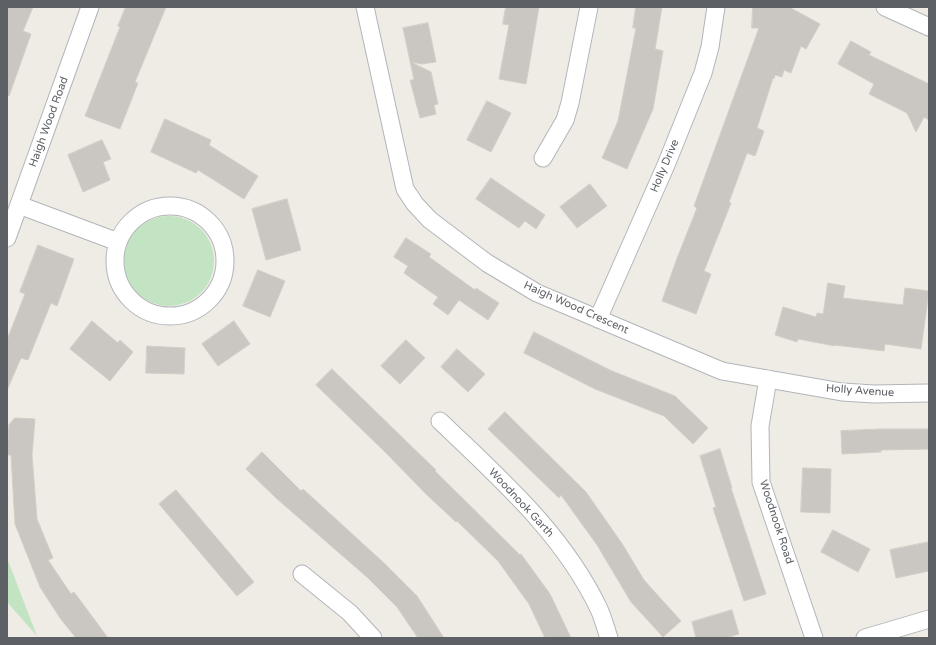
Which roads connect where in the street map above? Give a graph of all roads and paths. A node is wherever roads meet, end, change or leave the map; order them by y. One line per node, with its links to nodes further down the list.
1 (90, 7): 8 (street, Haigh Wood Road)
2 (365, 7): 11 (street, Haigh Wood Crescent)
3 (589, 7): 7 (street)
4 (716, 7): 11 (street, Holly Drive)
5 (885, 7): 6 (street)
6 (929, 27)
7 (543, 158)
8 (19, 205): 9 (street, Haigh Wood Road); 10 (street)
9 (7, 238)
10 (118, 242): 10 (street)
11 (598, 319): 12 (street, Haigh Wood Crescent)
12 (768, 379): 13 (street, Holly Avenue); 19 (street, Woodnook Road)
13 (929, 394)
14 (440, 421): 18 (street, Woodnook Garth)
15 (302, 574): 17 (street)
16 (929, 619): 20 (street)
17 (373, 638)
18 (609, 638)
19 (814, 638)
20 (865, 638)

